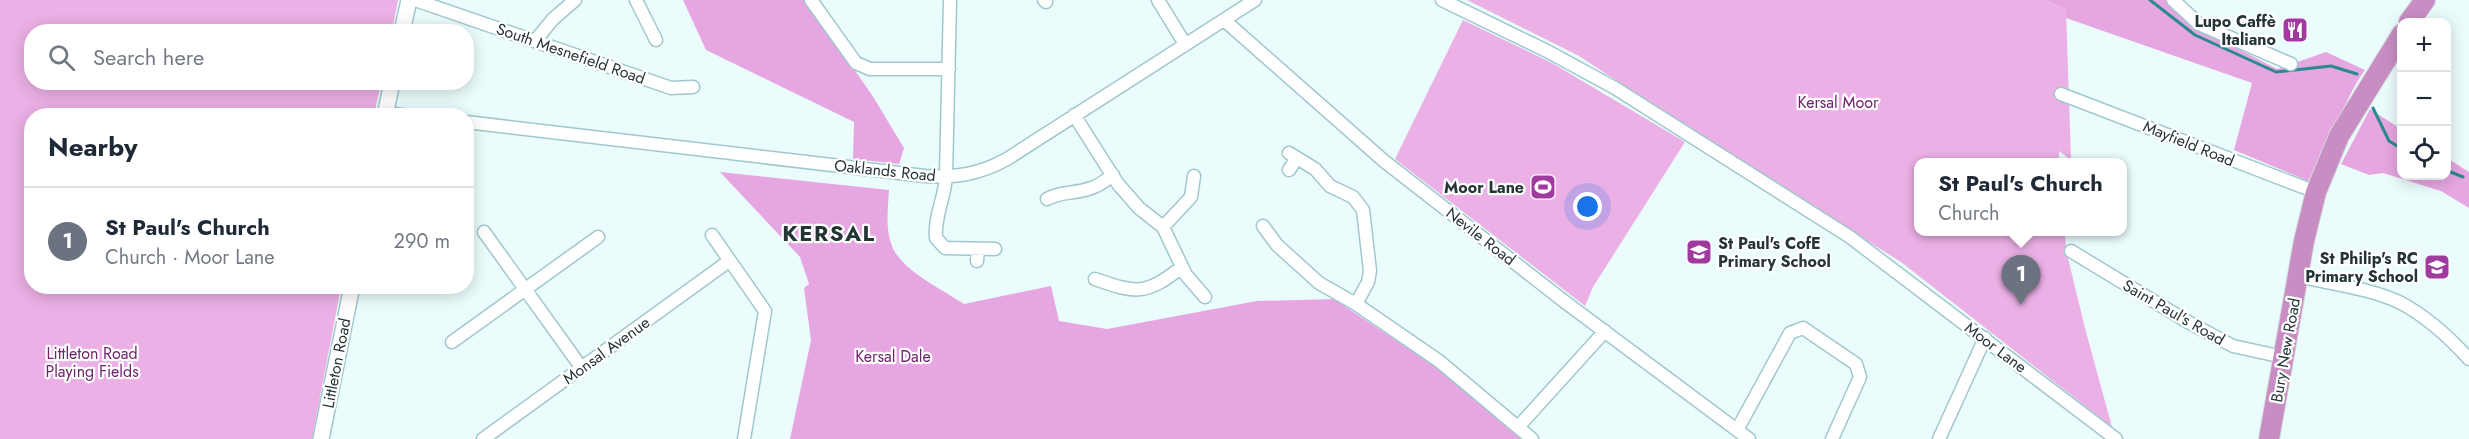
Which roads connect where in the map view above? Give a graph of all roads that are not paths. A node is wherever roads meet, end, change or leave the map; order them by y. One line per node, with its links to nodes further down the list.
1 (409, 0): 14 (street)
2 (415, 0): 16 (street, South Mesnefield Road)
3 (575, 0): 16 (street)
4 (636, 0): 15 (street)
5 (811, 0): 20 (street)
6 (950, 0): 20 (street)
7 (1158, 0): 18 (street)
8 (1255, 0): 13 (street, Oaklands Road)
9 (1442, 0): 49 (street, Moor Lane)
10 (2173, 0): 19 (street)
11 (2425, 0): 12 (highway)
12 (2412, 18)
13 (1224, 20): 18 (street, Oaklands Road); 48 (street, Nevile Road)
14 (404, 24)
15 (656, 40)
16 (535, 41): 21 (street, South Mesnefield Road)
17 (2397, 42): 31 (highway, Bury New Road)
18 (1185, 44): 25 (street, Oaklands Road)
19 (2290, 64)
20 (949, 69): 29 (street)
21 (693, 87)
22 (390, 90): 24 (street)
23 (2061, 94): 31 (street, Mayfield Road)
24 (387, 108)
25 (1074, 116): 28 (street); 29 (street, Oaklands Road)
26 (474, 123): 29 (street, Oaklands Road)
27 (1289, 170): 47 (street)
28 (1113, 175): 32 (street); 33 (street)
29 (946, 176): 38 (street)
30 (1194, 176): 33 (street)
31 (2316, 192): 42 (highway, Bury New Road)
32 (1047, 199)
33 (1163, 227): 41 (street)
34 (484, 232): 44 (street)
35 (712, 235): 40 (street)
36 (1265, 235): 47 (street)
37 (598, 237): 44 (street)
38 (995, 249)
39 (2071, 251): 51 (street, Saint Paul's Road)
40 (729, 261): 53 (street, Monsal Avenue); 58 (street)
41 (1182, 267): 43 (street); 46 (street)
42 (2298, 276): 51 (highway, Bury New Road); 52 (street)
43 (1095, 279)
44 (525, 289): 50 (street); 53 (street)
45 (350, 294): 56 (street, Littleton Road)
46 (1205, 297)
47 (1356, 304): 54 (street)
48 (1605, 331): 54 (street); 55 (street, Nevile Road)
49 (1985, 338): 62 (street); 63 (street, Moor Lane)
50 (452, 342)
51 (2283, 357): 64 (highway, Bury New Road)
52 (2469, 359)
53 (581, 367): 57 (street, Monsal Avenue)
54 (1519, 426): 59 (street)
55 (1737, 430): 60 (street, Nevile Road); 61 (street)
56 (321, 439)
57 (483, 439)
58 (744, 439)
59 (1532, 439)
60 (1749, 439)
61 (1832, 439)
62 (1939, 439)
63 (2116, 439)
64 (2269, 439)

